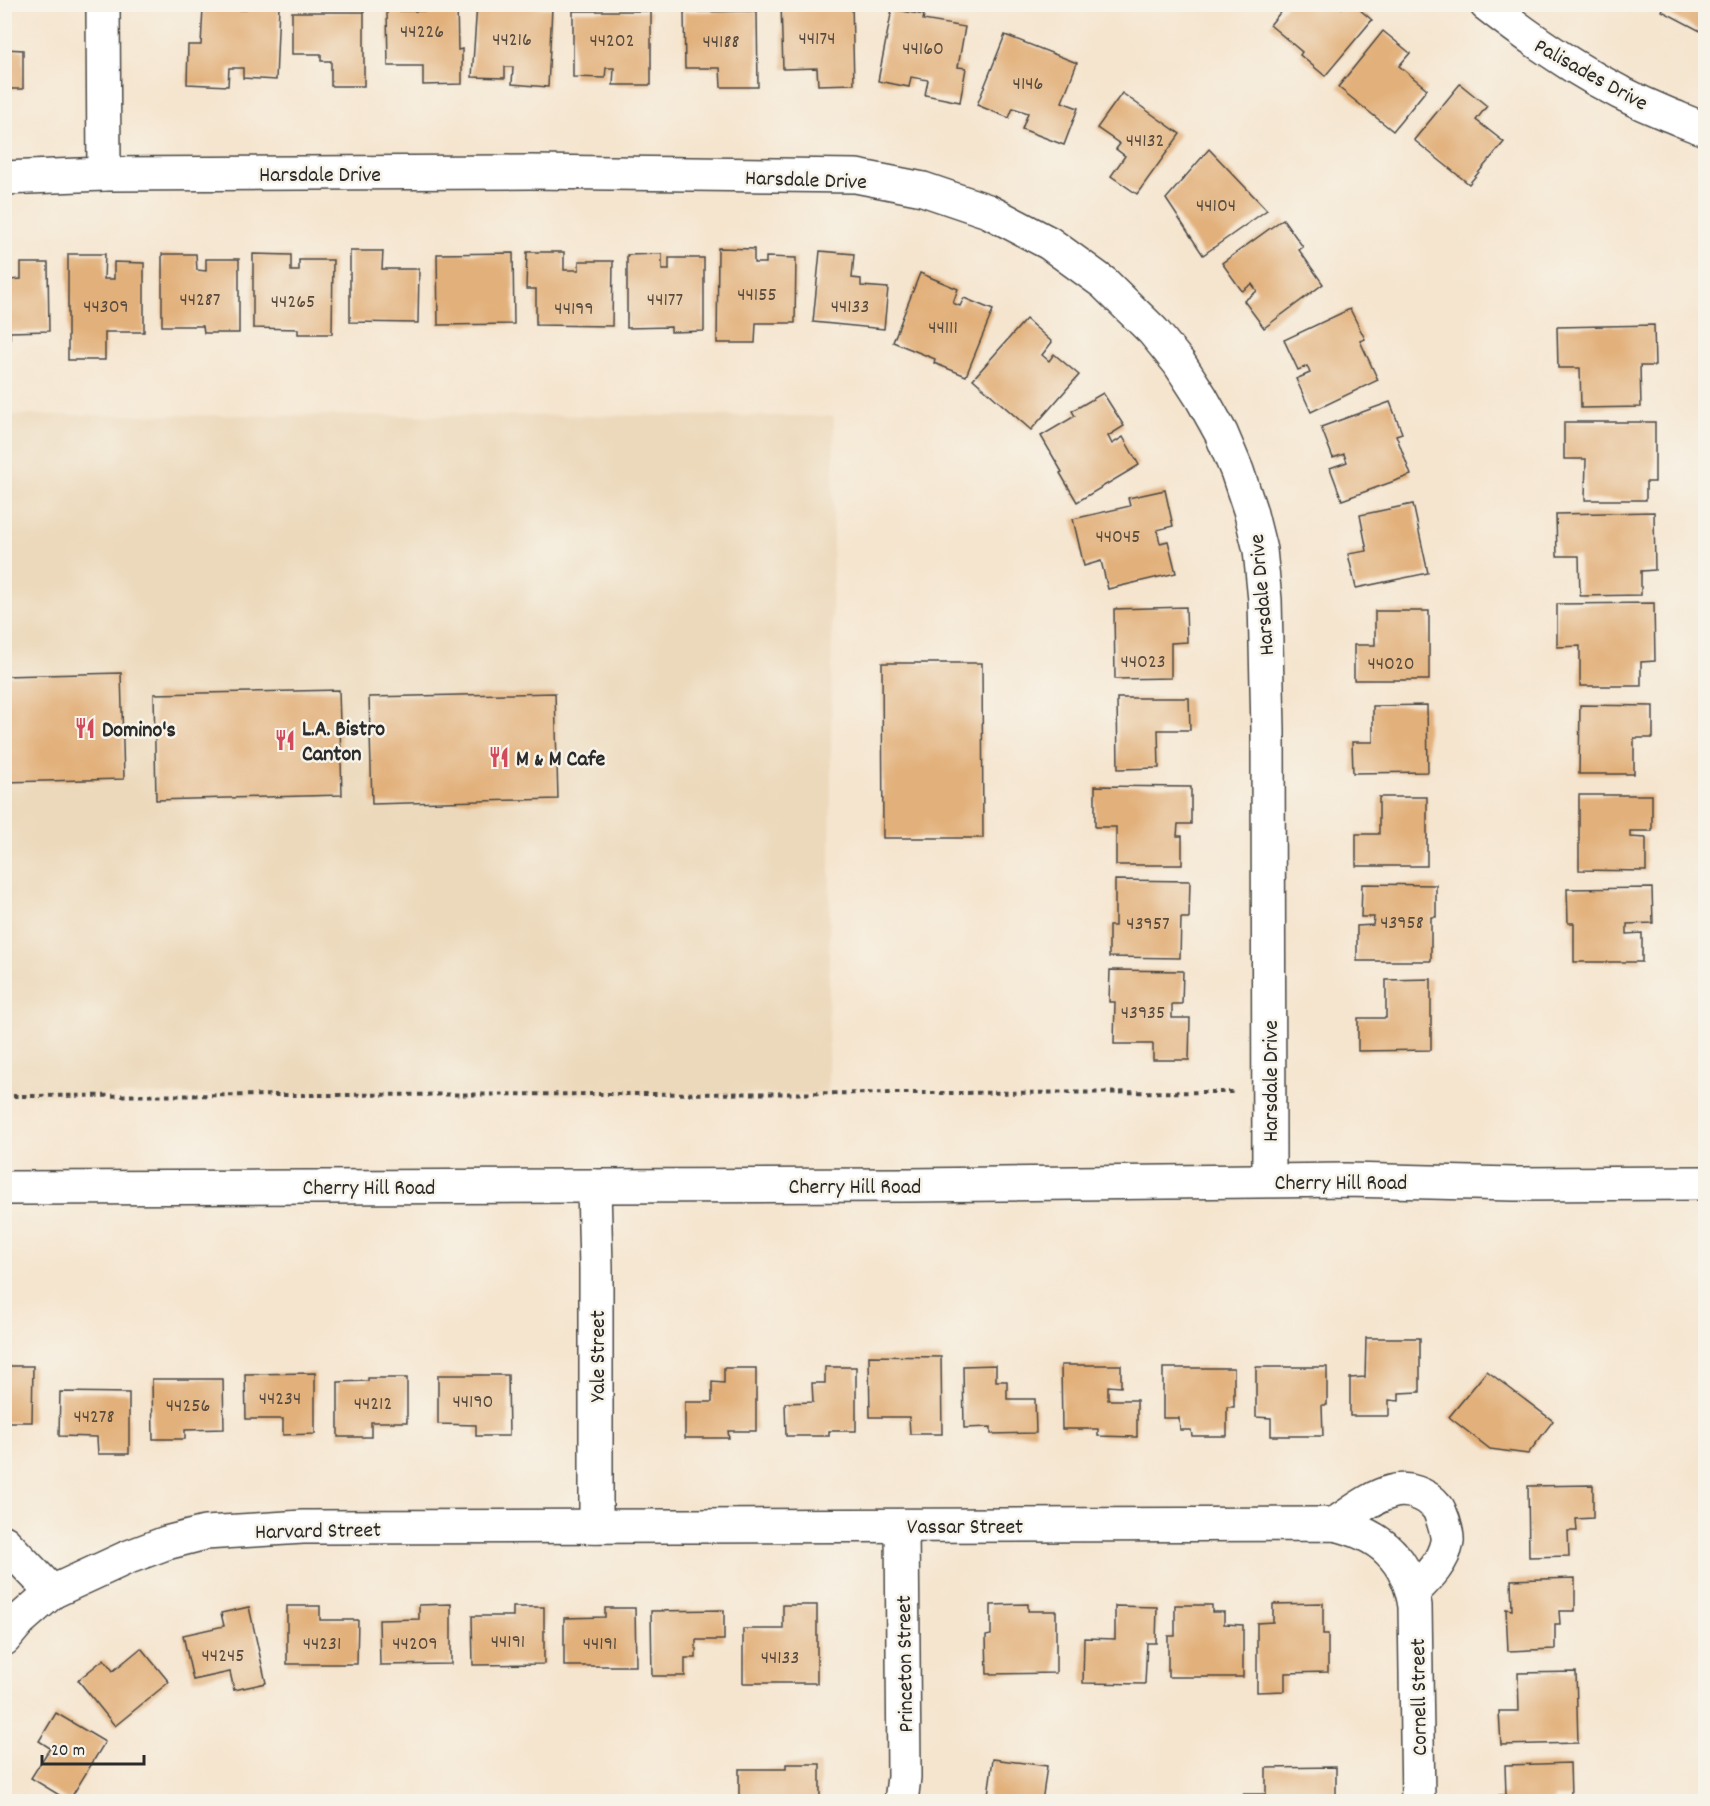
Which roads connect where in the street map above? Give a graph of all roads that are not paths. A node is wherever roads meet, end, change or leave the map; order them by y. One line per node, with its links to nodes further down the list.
1 (103, 4): 4 (street)
2 (1486, 4): 3 (street, Palisades Drive)
3 (1706, 129)
4 (104, 174): 5 (street, Harsdale Drive); 6 (street, Harsdale Drive)
5 (4, 177)
6 (1269, 1180): 7 (street, Cherry Hill Road); 8 (street, Cherry Hill Road)
7 (1706, 1183)
8 (594, 1186): 9 (street, Cherry Hill Road); 11 (street, Yale Street)
9 (4, 1188)
10 (1334, 1524): 12 (street, Vassar Street); 14 (street, Vassar Street); 15 (street)
11 (596, 1526): 12 (street, Vassar Street); 16 (street, Harvard Street)
12 (902, 1526): 18 (street, Princeton Street)
13 (4, 1542): 16 (street)
14 (1396, 1558): 15 (street, Cornell Street)
15 (1413, 1592): 19 (street, Cornell Street)
16 (52, 1593): 17 (street, Harvard Street)
17 (4, 1639)
18 (901, 1802)
19 (1418, 1802)

